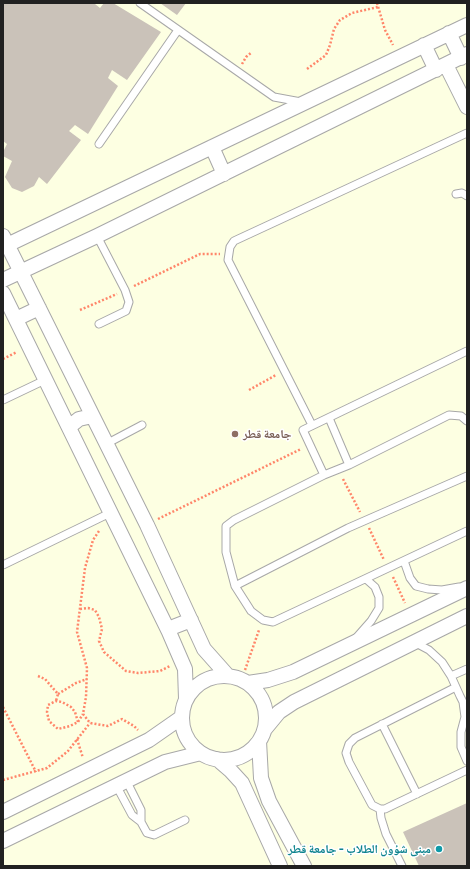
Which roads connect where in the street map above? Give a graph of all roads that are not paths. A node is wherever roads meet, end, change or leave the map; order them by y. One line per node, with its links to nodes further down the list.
1 (140, 3): 3 (lane)
2 (467, 25): 4 (street)
3 (178, 30): 8 (lane); 11 (lane)
4 (449, 34): 5 (street); 6 (street)
5 (424, 45): 7 (street); 8 (street)
6 (464, 56): 7 (street)
7 (441, 67): 9 (street); 13 (street)
8 (305, 103): 12 (street)
9 (467, 107)
10 (467, 133): 31 (lane)
11 (99, 144)
12 (212, 147): 13 (street); 17 (street)
13 (224, 174): 16 (street)
14 (456, 194): 15 (lane)
15 (467, 196)
16 (97, 236): 18 (street); 23 (lane)
17 (5, 243): 18 (street)
18 (22, 272): 19 (street); 21 (street)
19 (3, 280)
20 (3, 293): 22 (street)
21 (39, 308): 22 (street); 27 (street)
22 (16, 319): 25 (street)
23 (99, 324)
24 (467, 351): 28 (lane)
25 (45, 380): 26 (lane); 32 (street)
26 (3, 400)
27 (92, 416): 32 (street); 33 (street)
28 (329, 418): 31 (lane); 34 (lane)
29 (467, 421): 34 (lane)
30 (142, 425): 33 (lane)
31 (312, 425): 35 (lane)
32 (69, 427): 37 (street)
33 (106, 444): 45 (street)
34 (349, 465): 35 (lane)
35 (324, 475): 42 (lane)
36 (467, 476): 42 (lane)
37 (112, 517): 40 (lane); 46 (street)
38 (467, 531): 39 (lane)
39 (404, 561): 41 (lane); 43 (lane)
40 (3, 565)
41 (366, 579): 42 (lane); 48 (lane)
42 (235, 586)
43 (467, 587): 48 (street)
44 (467, 616): 47 (street)
45 (191, 620): 46 (street); 50 (street)
46 (168, 629): 55 (street)
47 (414, 642): 51 (lane); 58 (street)
48 (350, 644): 52 (street)
49 (467, 669): 51 (lane)
50 (228, 676): 52 (street); 55 (street)
51 (451, 676): 53 (lane)
52 (245, 681): 58 (street)
53 (456, 687): 54 (lane); 57 (lane)
54 (464, 694): 61 (lane)
55 (186, 699): 56 (street)
56 (182, 717): 59 (street); 68 (street)
57 (382, 724): 66 (lane); 67 (lane)
58 (262, 735): 60 (street); 63 (street)
59 (201, 753): 60 (street); 64 (street)
60 (217, 759): 65 (street)
61 (467, 761)
62 (467, 770): 66 (lane)
63 (261, 778): 65 (street); 73 (street)
64 (121, 783): 70 (lane); 70 (lane); 71 (street)
65 (244, 787): 72 (street)
66 (417, 794): 67 (lane)
67 (380, 809): 74 (lane)
68 (3, 812)
69 (185, 820): 70 (lane)
70 (141, 822)
71 (3, 841)
72 (280, 866)
73 (304, 866)
74 (402, 866)

